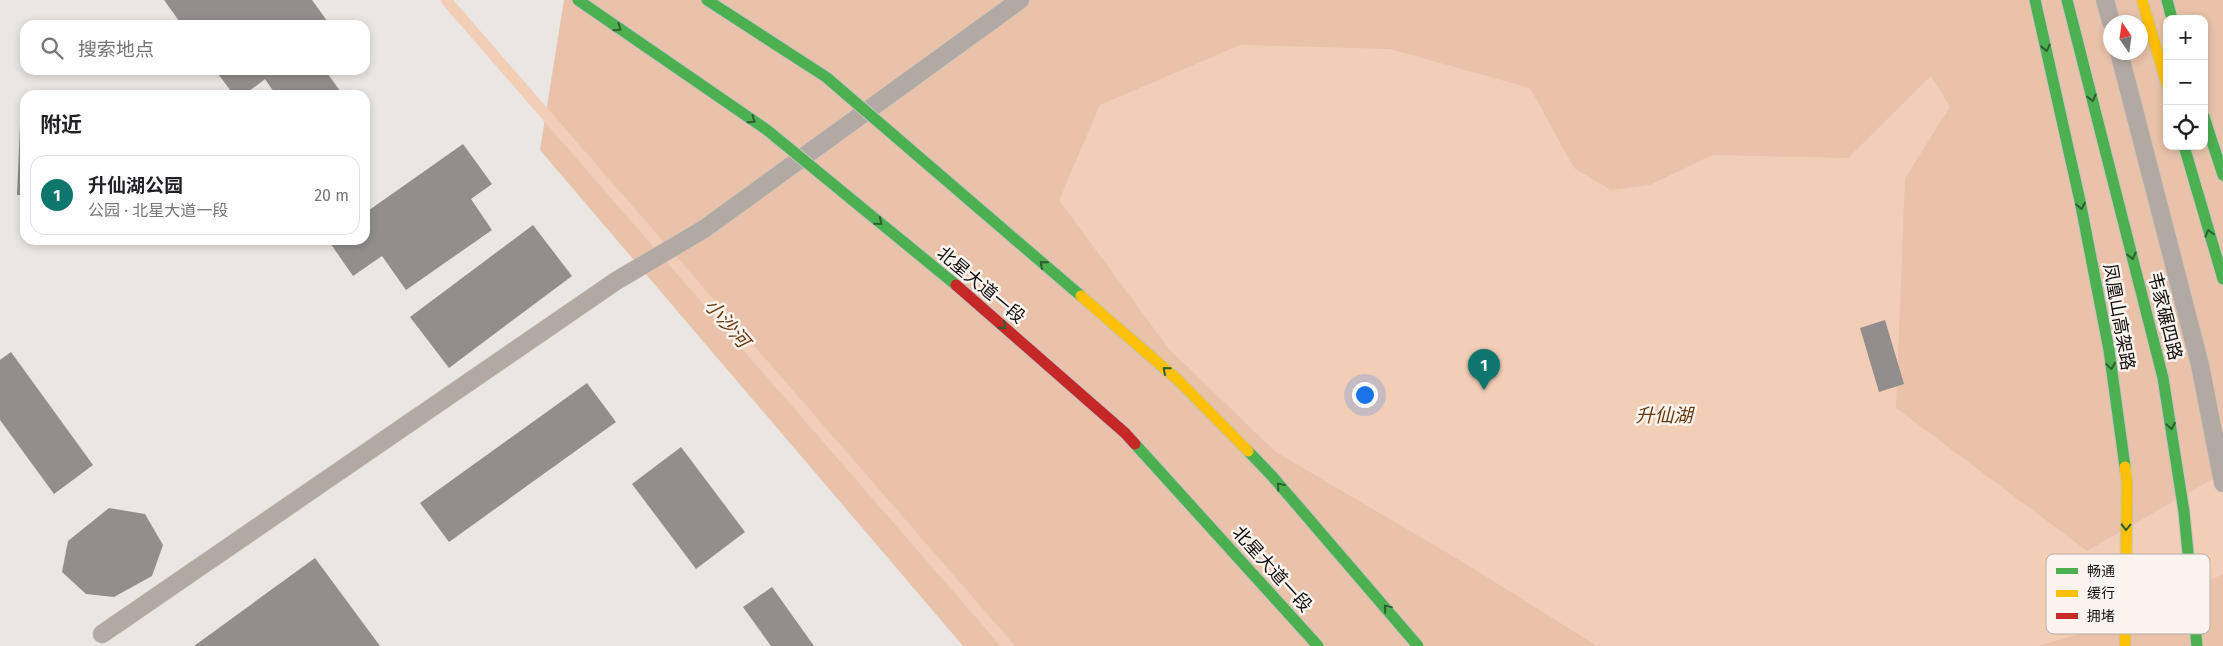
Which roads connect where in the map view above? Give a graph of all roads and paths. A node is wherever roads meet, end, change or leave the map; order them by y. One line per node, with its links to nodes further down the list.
1 (578, 0): 21 (main road, 北星大道一段, one-way to 21, bridge)
2 (707, 0): 22 (main road, one-way to 2, bridge)
3 (1020, 0): 20 (lane)
4 (2035, 0): 18 (main road, 凤凰山高架路, one-way to 18)
5 (2067, 0): 19 (main road, 韦家碾四路, one-way to 19)
6 (2105, 0): 9 (lane)
7 (2142, 0): 12 (main road)
8 (2167, 0): 10 (main road)
9 (2109, 15)
10 (2171, 15)
11 (2121, 60): 17 (lane)
12 (2163, 71)
13 (2208, 129): 15 (main road)
14 (2185, 150): 16 (main road, one-way to 14)
15 (2223, 174)
16 (2223, 279)
17 (2223, 483)
18 (2125, 554)
19 (2188, 554)
20 (102, 634)
21 (1318, 646)
22 (1418, 646)

